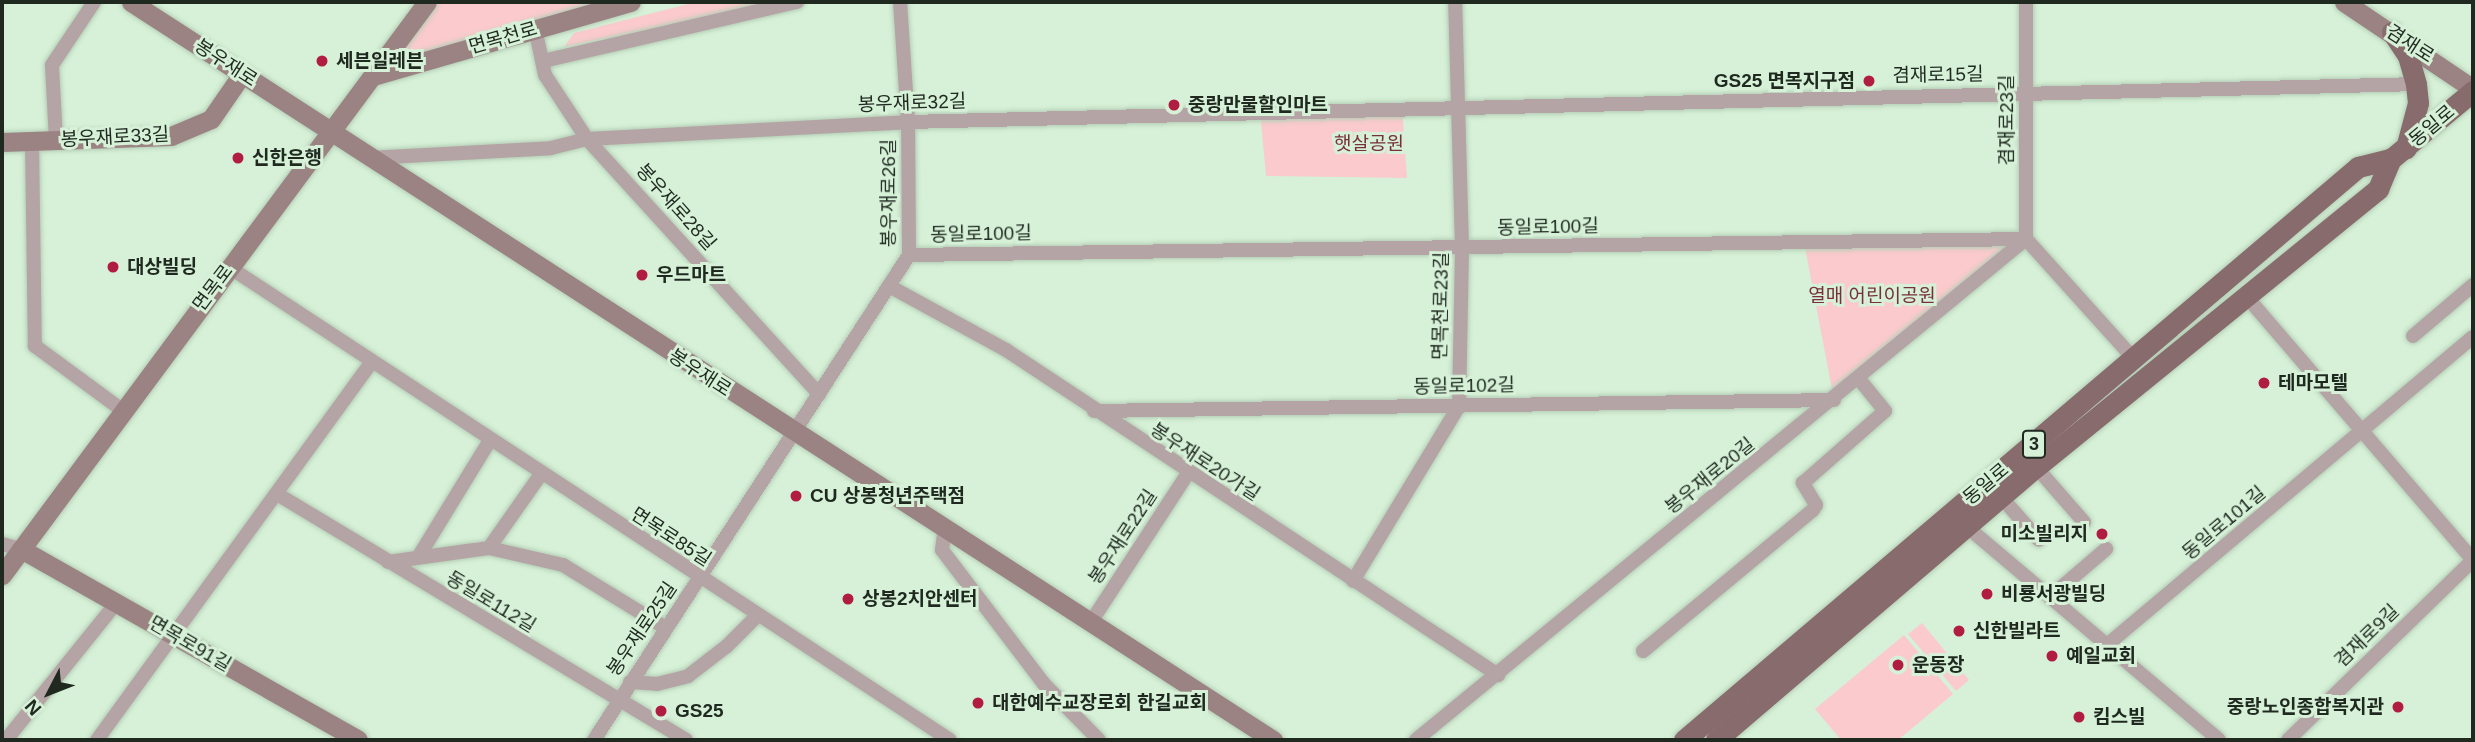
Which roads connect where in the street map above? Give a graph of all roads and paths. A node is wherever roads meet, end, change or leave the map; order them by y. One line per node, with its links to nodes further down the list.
1 (94, 2): 22 (street)
2 (131, 2): 13 (street, 봉우재로)
3 (427, 2): 14 (street, 면목로)
4 (631, 2): 10 (street, 면목천로)
5 (797, 2): 12 (street)
6 (900, 2): 19 (street, 봉우재로26길)
7 (1455, 2): 18 (street, 면목천로23길)
8 (2026, 2): 17 (street, 겸재로23길)
9 (2344, 2): 11 (street, 겸재로)
10 (535, 29): 12 (street, 봉우재로28길); 14 (street, 면목천로)
11 (2392, 32): 15 (main road); 16 (street, 겸재로)
12 (543, 61): 21 (street, 봉우재로28길)
13 (242, 74): 20 (street, 봉우재로); 22 (street, 봉우재로33길)
14 (376, 75): 20 (street, 면목로)
15 (2416, 84): 17 (street, 겸재로15길); 25 (main road)
16 (2473, 90): 25 (main road, 동일로 / 3)
17 (2026, 92): 18 (street, 겸재로15길); 27 (street, 겸재로23길)
18 (1460, 106): 19 (street, 봉우재로32길); 28 (street, 면목천로23길)
19 (908, 122): 21 (street, 봉우재로32길); 29 (street, 봉우재로26길)
20 (330, 134): 26 (street, 봉우재로); 30 (street, 면목로)
21 (587, 139): 26 (street, 봉우재로32길); 39 (street, 봉우재로28길)
22 (56, 140): 23 (street, 봉우재로33길)
23 (32, 141): 24 (street, 봉우재로33길); 42 (street)
24 (2, 142)
25 (2398, 154): 33 (main road, 동일로 / 3); 36 (main road, 동일로 / 3)
26 (367, 158): 45 (street, 봉우재로)
27 (2026, 239): 28 (street, 동일로100길); 36 (street); 38 (street, 봉우재로20길)
28 (1462, 247): 29 (street, 동일로100길); 41 (street, 면목천로23길)
29 (909, 255): 32 (street, 봉우재로26길)
30 (229, 267): 37 (street, 면목로85길); 42 (street, 면목로)
31 (2473, 285): 34 (street)
32 (889, 286): 39 (street, 봉우재로26길); 43 (street, 봉우재로20가길)
33 (2246, 296): 44 (street); 47 (main road, 동일로 / 3)
34 (2413, 336)
35 (2473, 337): 44 (street, 동일로101길)
36 (2134, 359): 85 (main road, 동일로 / 3)
37 (372, 362): 46 (street, 면목로85길); 50 (street)
38 (1859, 379): 40 (street, 봉우재로20길); 72 (street)
39 (819, 394): 45 (street, 봉우재로26길)
40 (1834, 400): 41 (street, 동일로102길); 73 (street, 봉우재로20길)
41 (1458, 406): 43 (street, 동일로102길); 64 (street, 면목천로23길)
42 (122, 410): 56 (street, 면목로)
43 (1094, 411): 48 (street, 봉우재로20가길)
44 (2365, 431): 60 (street); 71 (street, 동일로101길)
45 (793, 433): 53 (street, 봉우재로); 63 (street, 봉우재로25길)
46 (490, 440): 49 (street, 면목로85길); 59 (street)
47 (2036, 467): 51 (main road, 동일로 / 3); 52 (street, 동일로)
48 (1188, 473): 64 (street, 봉우재로20가길); 68 (street, 봉우재로22길)
49 (541, 474): 57 (street); 63 (street, 면목로85길)
50 (277, 494): 61 (street, 동일로112길); 70 (street)
51 (2001, 497): 54 (main road, 동일로 / 3); 55 (street, 동일로)
52 (2084, 522)
53 (945, 526): 68 (street, 봉우재로); 82 (street)
54 (1966, 526): 65 (street); 86 (main road, 동일로 / 3)
55 (2039, 540)
56 (11, 546): 62 (street, 면목로); 66 (street, 면목로91길)
57 (489, 548): 59 (street); 69 (street)
58 (2106, 549): 65 (street)
59 (419, 556): 61 (street)
60 (2473, 560): 88 (street, 겸재로9길)
61 (388, 562): 75 (street, 동일로112길)
62 (2, 575)
63 (699, 579): 67 (street, 면목로85길); 69 (street, 봉우재로25길)
64 (1353, 581): 73 (street, 봉우재로20가길)
65 (2050, 597): 71 (street)
66 (116, 603): 70 (street, 면목로91길); 76 (street)
67 (757, 616): 74 (street); 81 (street, 면목로85길)
68 (1091, 622): 83 (street, 봉우재로)
69 (666, 628): 74 (street, 봉우재로25길)
70 (173, 635): 77 (street); 78 (street, 면목로91길)
71 (2107, 645): 87 (street)
72 (1643, 651)
73 (1498, 675): 84 (street, 봉우재로20길)
74 (630, 682): 75 (street, 봉우재로25길)
75 (617, 701): 79 (street, 봉우재로25길); 80 (street, 동일로112길)
76 (6, 740)
77 (97, 740)
78 (358, 740)
79 (594, 740)
80 (686, 740)
81 (950, 740)
82 (1099, 740)
83 (1273, 740)
84 (1416, 740)
85 (1684, 740)
86 (1716, 740)
87 (2219, 740)
88 (2288, 740)

